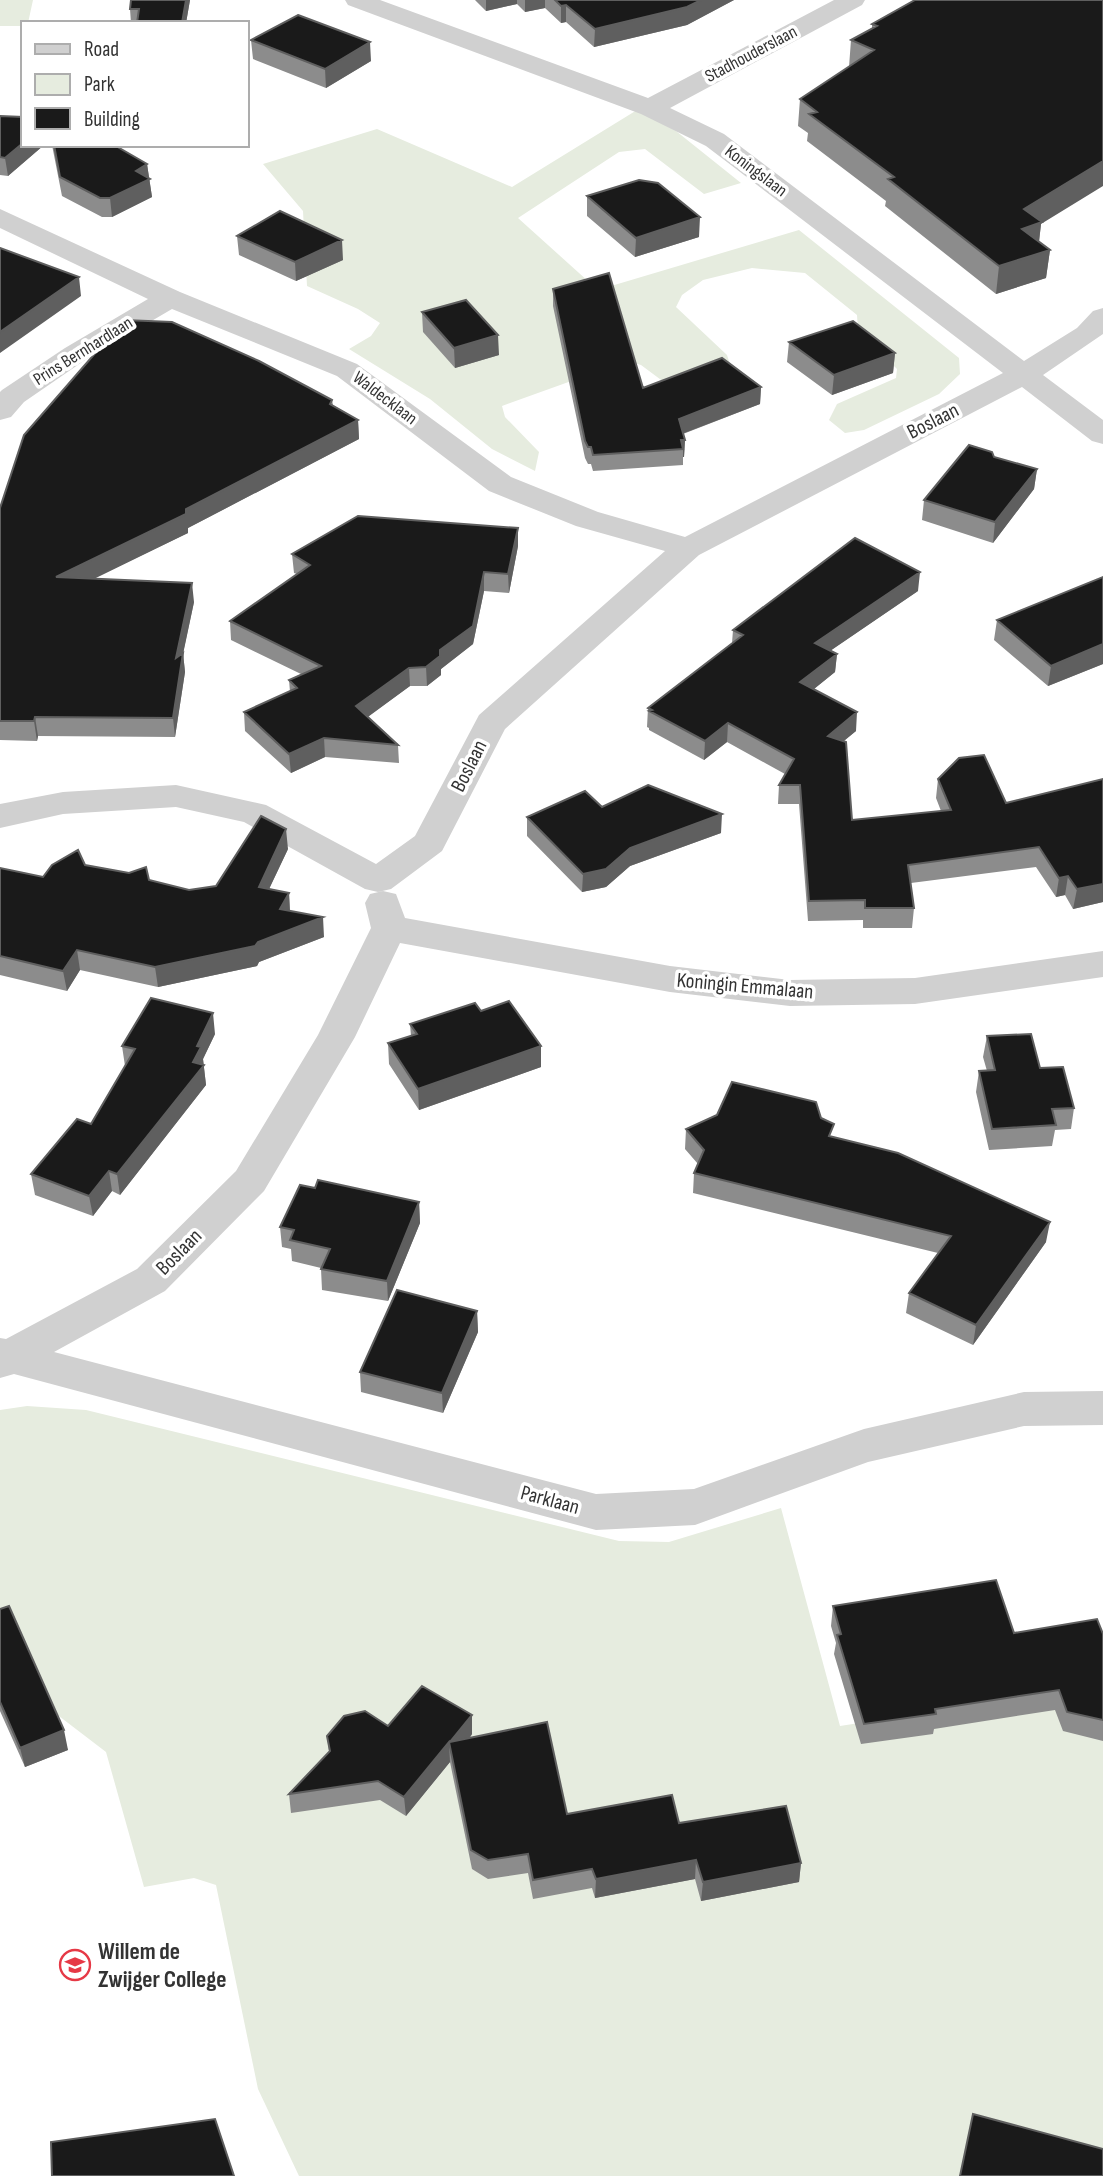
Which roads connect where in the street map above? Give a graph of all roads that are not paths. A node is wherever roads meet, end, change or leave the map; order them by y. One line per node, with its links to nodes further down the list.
1 (357, 0): 3 (street, Koningslaan)
2 (853, 0): 3 (street, Stadhouderslaan)
3 (650, 108): 7 (street, Koningslaan)
4 (0, 217): 5 (street, Waldecklaan)
5 (170, 298): 8 (street, Prins Bernhardlaan); 10 (street, Waldecklaan)
6 (1098, 330): 7 (street, Boslaan)
7 (1023, 374): 9 (street, Koningslaan); 10 (street, Boslaan)
8 (0, 411)
9 (1103, 435)
10 (688, 548): 12 (street, Boslaan)
11 (0, 816): 12 (street)
12 (378, 880): 13 (street)
13 (389, 928): 14 (street, Koningin Emmalaan); 15 (street, Boslaan)
14 (1103, 964)
15 (3, 1358): 16 (street, Parklaan)
16 (1103, 1408)

